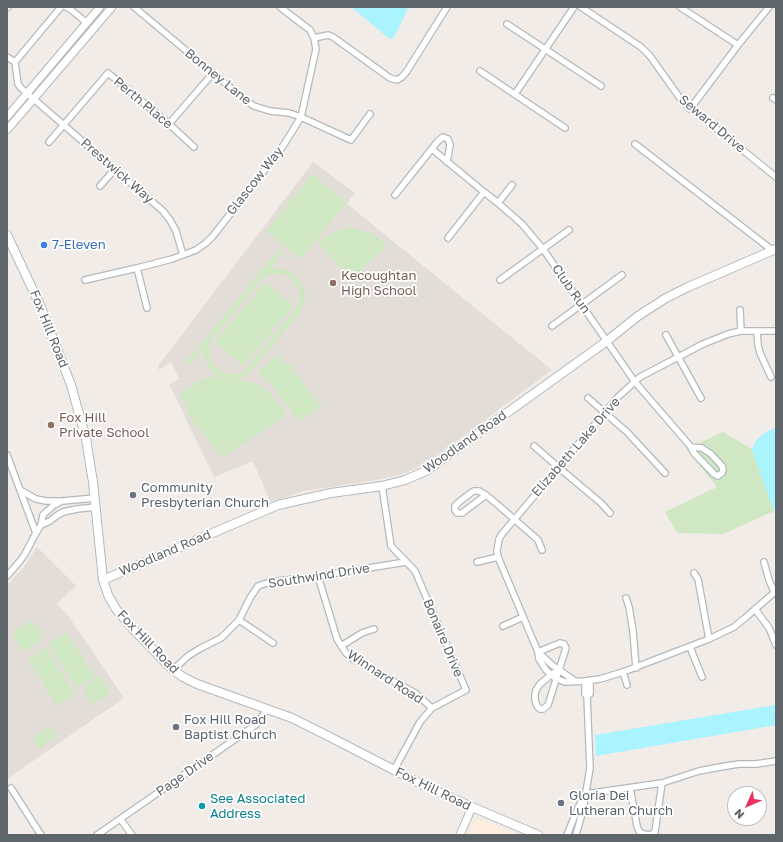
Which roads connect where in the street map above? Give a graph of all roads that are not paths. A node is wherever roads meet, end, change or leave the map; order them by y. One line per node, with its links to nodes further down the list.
1 (61, 7): 18 (street)
2 (66, 7): 12 (street)
3 (100, 7): 12 (street)
4 (112, 7): 24 (street)
5 (134, 7): 20 (street, Bonney Lane)
6 (280, 7): 14 (street)
7 (447, 7): 14 (street)
8 (574, 7): 16 (street)
9 (581, 7): 25 (street, Seward Drive)
10 (680, 7): 15 (street)
11 (769, 7): 15 (street)
12 (86, 23): 22 (street)
13 (507, 24): 16 (street)
14 (314, 38): 28 (street, Glascow Way)
15 (738, 45): 25 (street)
16 (545, 49): 21 (street); 23 (street)
17 (7, 57): 18 (street)
18 (15, 62): 22 (street, Prestwick Way)
19 (480, 71): 23 (street)
20 (212, 73): 28 (street, Bonney Lane); 29 (street)
21 (601, 86)
22 (27, 94): 24 (street, Prestwick Way); 27 (street)
23 (515, 94): 31 (street)
24 (33, 99): 30 (street, Prestwick Way); 32 (street)
25 (690, 109): 39 (street, Seward Drive)
26 (370, 114): 28 (street, Bonney Lane)
27 (7, 117)
28 (301, 117): 50 (street, Glascow Way)
29 (169, 124): 30 (street, Perth Place); 35 (street, Perth Place)
30 (64, 125): 33 (street); 38 (street, Prestwick Way)
31 (565, 128)
32 (7, 130)
33 (49, 142)
34 (635, 144): 49 (street)
35 (194, 147)
36 (432, 149): 37 (street, Club Run); 37 (street); 43 (street)
37 (447, 162): 42 (street, Club Run)
38 (115, 169): 41 (street); 50 (street, Prestwick Way)
39 (776, 177)
40 (512, 185): 44 (street)
41 (100, 186)
42 (484, 192): 44 (street, Club Run); 47 (street)
43 (395, 195)
44 (498, 203): 48 (street, Club Run)
45 (569, 230): 48 (street)
46 (7, 235): 78 (main road, Fox Hill Road)
47 (448, 238)
48 (543, 249): 54 (street); 55 (street, Club Run)
49 (774, 249): 63 (main road, Woodland Road)
50 (183, 255): 51 (street, Glascow Way)
51 (137, 268): 53 (street, Glascow Way); 56 (street)
52 (622, 274): 55 (street)
53 (85, 280)
54 (500, 280)
55 (582, 304): 58 (street); 63 (street, Club Run)
56 (147, 308)
57 (740, 310): 59 (street)
58 (552, 326)
59 (741, 331): 60 (street, Elizabeth Lake Drive); 64 (street, Elizabeth Lake Drive)
60 (757, 331): 61 (street, Elizabeth Lake Drive); 65 (street)
61 (776, 331)
62 (666, 335): 64 (street)
63 (607, 341): 66 (street, Club Run); 75 (main road, Woodland Road)
64 (678, 357): 66 (street, Elizabeth Lake Drive); 68 (street)
65 (771, 376)
66 (635, 382): 69 (street, Elizabeth Lake Drive); 71 (street, Club Run)
67 (588, 398): 69 (street)
68 (701, 398)
69 (605, 413): 73 (street, Elizabeth Lake Drive); 74 (street)
70 (534, 446): 73 (street)
71 (691, 447): 71 (street, Club Run)
72 (7, 455): 76 (street)
73 (558, 467): 81 (street); 82 (street, Elizabeth Lake Drive)
74 (665, 473)
75 (382, 486): 87 (street, Bonaire Drive); 93 (main road, Woodland Road)
76 (20, 490): 79 (street); 84 (street)
77 (486, 495): 77 (street); 82 (street)
78 (95, 498): 79 (street); 80 (main road, Fox Hill Road)
79 (62, 501): 83 (street)
80 (96, 507): 83 (street); 93 (main road, Fox Hill Road)
81 (610, 513)
82 (514, 519): 85 (street); 86 (street, Elizabeth Lake Drive)
83 (41, 525): 84 (street)
84 (36, 533): 91 (street)
85 (542, 550)
86 (498, 557): 88 (street); 97 (street, Elizabeth Lake Drive)
87 (406, 562): 92 (street, Southwind Drive); 116 (street, Bonaire Drive)
88 (478, 562)
89 (764, 562): 94 (street)
90 (694, 573): 101 (street)
91 (7, 576)
92 (318, 576): 98 (street, Southwind Drive); 104 (street, Winnard Road)
93 (103, 580): 108 (main road, Fox Hill Road)
94 (775, 592): 96 (street)
95 (626, 598): 107 (street)
96 (755, 609): 101 (street); 103 (street)
97 (523, 617): 99 (street); 106 (street, Elizabeth Lake Drive)
98 (239, 620): 102 (street); 108 (street, Southwind Drive)
99 (502, 626)
100 (374, 629): 104 (street)
101 (709, 639): 105 (street)
102 (273, 643)
103 (776, 645)
104 (341, 646): 116 (street, Winnard Road)
105 (690, 647): 107 (street); 112 (street)
106 (538, 652): 109 (street, Elizabeth Lake Drive); 109 (street); 111 (street, Elizabeth Lake Drive)
107 (636, 668): 110 (street)
108 (173, 670): 117 (main road, Fox Hill Road)
109 (558, 670): 111 (street); 113 (street, Elizabeth Lake Drive)
110 (623, 672): 114 (street); 115 (street)
111 (553, 676): 111 (street); 113 (street)
112 (702, 677)
113 (575, 681): 114 (street)
114 (588, 681): 123 (street)
115 (628, 685)
116 (432, 708): 119 (street, Bonaire Drive)
117 (267, 709): 119 (main road, Fox Hill Road); 125 (street, Page Drive)
118 (776, 761): 120 (street)
119 (394, 770): 124 (main road, Fox Hill Road)
120 (662, 783): 122 (street); 126 (street)
121 (11, 788): 127 (street)
122 (630, 788): 123 (street); 126 (street)
123 (585, 794): 132 (street); 133 (street)
124 (472, 807): 130 (street); 131 (main road, Fox Hill Road)
125 (121, 820): 128 (street, Page Drive); 129 (street)
126 (656, 834)
127 (41, 835)
128 (97, 835)
129 (132, 835)
130 (460, 835)
131 (538, 835)
132 (567, 835)
133 (576, 835)

